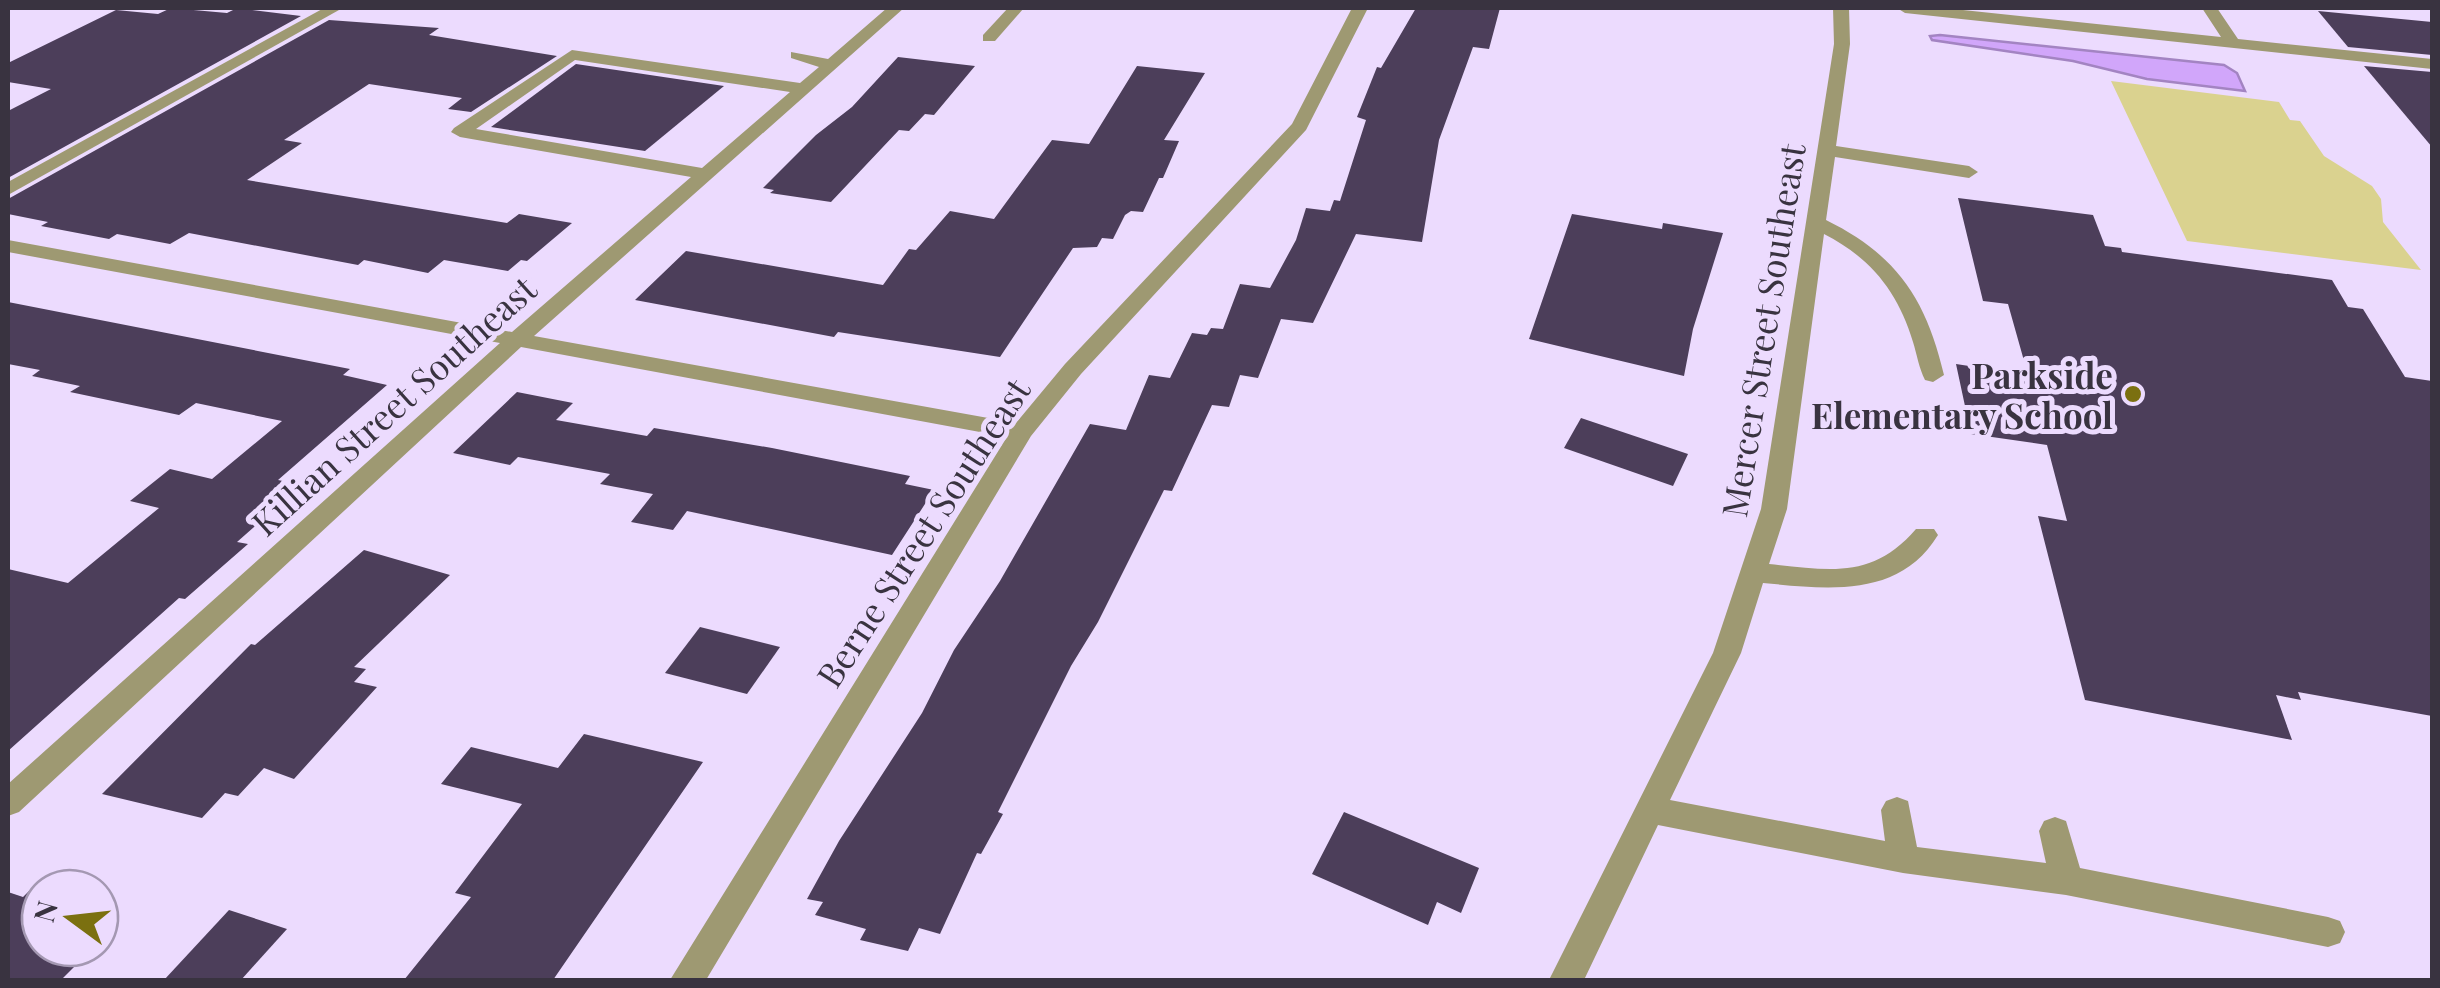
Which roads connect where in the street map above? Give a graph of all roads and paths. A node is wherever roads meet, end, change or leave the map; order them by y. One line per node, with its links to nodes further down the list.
1 (896, 8): 12 (street, Killian Street Southeast)
2 (1016, 8): 8 (street)
3 (1360, 8): 22 (street, Berne Street Southeast)
4 (1841, 8): 14 (street, Mercer Street Southeast)
5 (1906, 8): 9 (street)
6 (2210, 8): 9 (street)
7 (330, 10): 17 (street)
8 (989, 38)
9 (2233, 43): 11 (street)
10 (796, 55): 12 (street)
11 (2432, 64)
12 (831, 65): 13 (street, Killian Street Southeast)
13 (804, 89): 16 (street, Killian Street Southeast); 16 (street)
14 (1826, 150): 15 (street); 18 (street, Mercer Street Southeast)
15 (1969, 172)
16 (706, 174): 20 (street, Killian Street Southeast)
17 (8, 189)
18 (1816, 223): 21 (street); 24 (street, Mercer Street Southeast)
19 (8, 246): 20 (street)
20 (516, 340): 22 (street); 25 (street, Killian Street Southeast)
21 (1932, 375)
22 (1022, 432): 32 (street, Berne Street Southeast)
23 (1925, 534): 24 (street)
24 (1754, 572): 26 (street, Mercer Street Southeast)
25 (8, 803)
26 (1651, 810): 29 (street); 33 (street, Mercer Street Southeast)
27 (1897, 810): 29 (street)
28 (2055, 831): 30 (street)
29 (1903, 860): 30 (street)
30 (2066, 880): 31 (street)
31 (2328, 932)
32 (686, 980)
33 (1566, 980)

